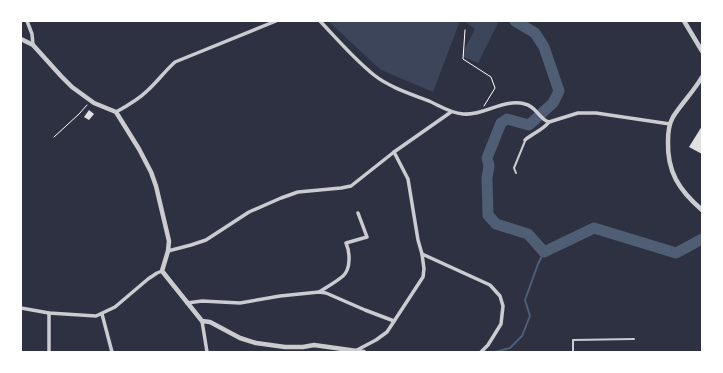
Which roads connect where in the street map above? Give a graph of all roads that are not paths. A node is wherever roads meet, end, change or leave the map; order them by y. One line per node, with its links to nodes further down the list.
1 (28, 21): 6 (street)
2 (276, 21): 9 (street)
3 (320, 21): 10 (street)
4 (684, 21): 7 (street)
5 (21, 39): 6 (street)
6 (33, 45): 9 (street)
7 (702, 51)
8 (702, 77): 12 (street)
9 (116, 112): 18 (street)
10 (451, 112): 11 (street); 14 (street)
11 (549, 122): 12 (street); 13 (street)
12 (670, 124): 16 (street)
13 (525, 140): 15 (lane)
14 (394, 152): 18 (street); 19 (street)
15 (516, 173)
16 (702, 210)
17 (358, 213): 21 (street)
18 (168, 251): 20 (street)
19 (422, 254): 27 (street); 35 (street)
20 (162, 271): 22 (street); 25 (street)
21 (319, 292): 22 (street); 27 (street)
22 (187, 304): 26 (street)
23 (21, 308): 24 (street)
24 (49, 313): 25 (street); 31 (street)
25 (102, 314): 32 (street)
26 (202, 321): 29 (street); 33 (street)
27 (394, 321): 30 (street)
28 (634, 339): 36 (lane)
29 (302, 350): 30 (street)
30 (356, 351): 34 (street)
31 (49, 352)
32 (112, 352)
33 (207, 352)
34 (364, 352)
35 (481, 352)
36 (573, 352)

